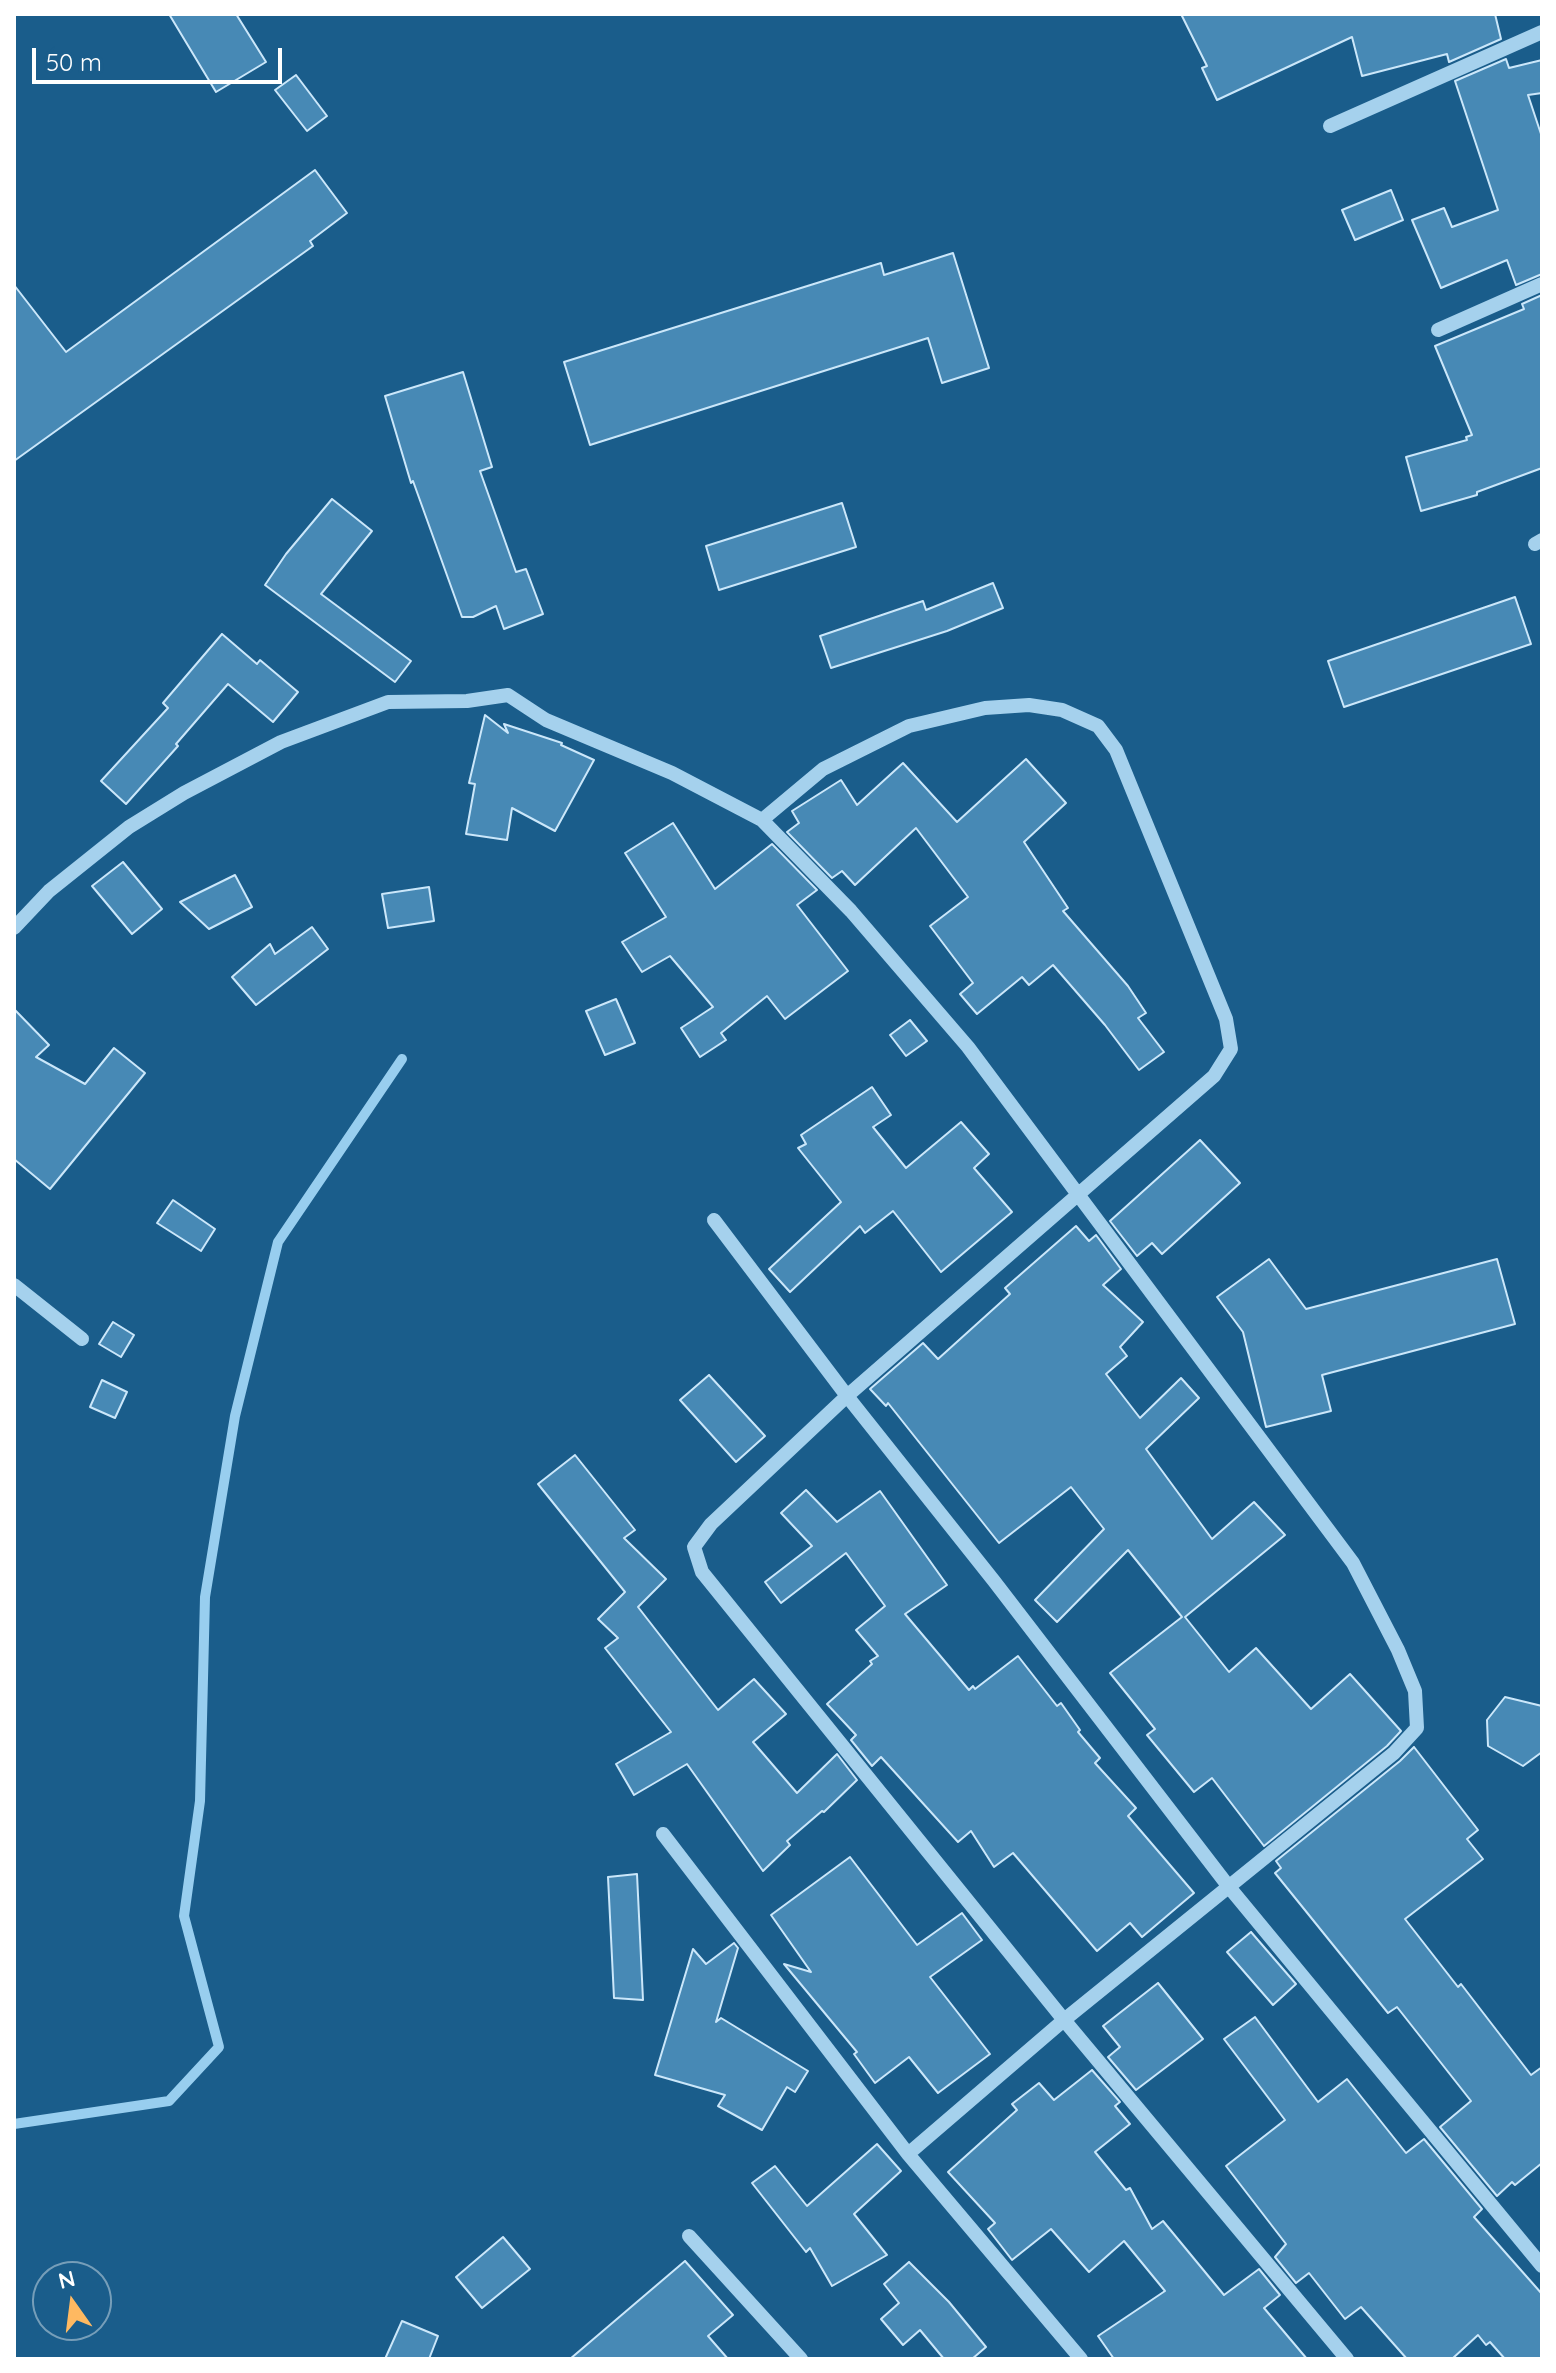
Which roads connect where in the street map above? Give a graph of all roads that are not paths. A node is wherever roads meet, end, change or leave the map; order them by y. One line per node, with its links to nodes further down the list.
1 (1542, 32): 2 (street)
2 (1330, 126)
3 (1542, 284): 4 (street)
4 (1438, 330)
5 (762, 820): 6 (street); 7 (street); 7 (street)
6 (14, 928)
7 (1078, 1193): 11 (street); 13 (street)
8 (714, 1220): 11 (street)
9 (14, 1285): 10 (street)
10 (82, 1339)
11 (847, 1396): 13 (street); 14 (street)
12 (663, 1834): 15 (street)
13 (1229, 1887): 14 (street); 17 (street)
14 (1064, 2020): 15 (street); 20 (street)
15 (908, 2154): 19 (street)
16 (689, 2236): 18 (street)
17 (1542, 2266)
18 (801, 2359)
19 (1081, 2359)
20 (1347, 2359)

